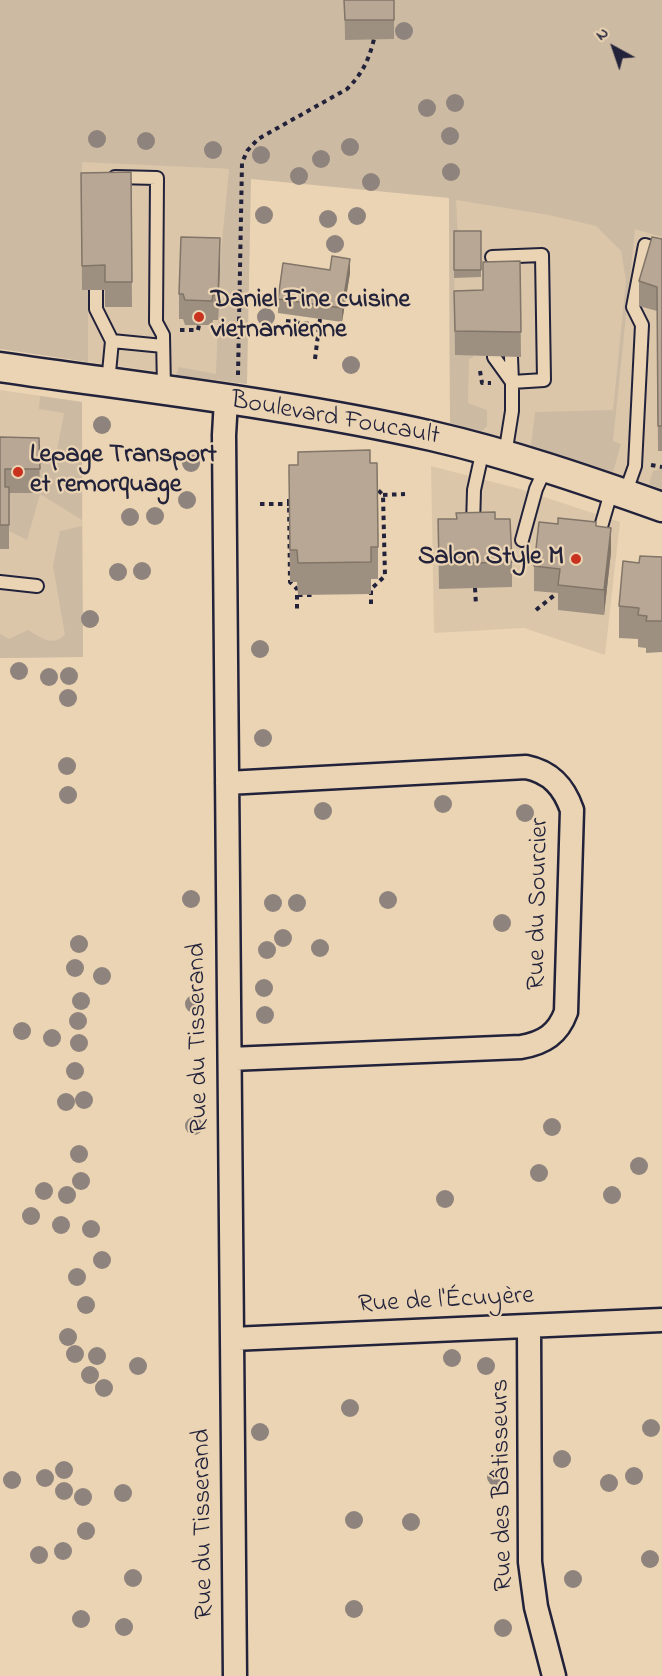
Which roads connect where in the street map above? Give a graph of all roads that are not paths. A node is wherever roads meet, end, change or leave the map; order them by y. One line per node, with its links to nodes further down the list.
1 (98, 176): 6 (lane)
2 (662, 250): 16 (lane)
3 (492, 257): 10 (lane)
4 (96, 290): 5 (lane)
5 (112, 341): 6 (lane); 11 (lane)
6 (163, 346): 12 (lane)
7 (494, 357): 10 (lane)
8 (511, 357): 10 (lane)
9 (0, 367): 11 (street, Boulevard Foucault)
10 (512, 382): 14 (lane)
11 (108, 383): 12 (street, Boulevard Foucault)
12 (164, 391): 13 (street, Boulevard Foucault)
13 (232, 401): 14 (street, Boulevard Foucault); 23 (street, Rue du Tisserand)
14 (494, 452): 15 (street, Boulevard Foucault); 18 (lane)
15 (546, 467): 16 (street, Boulevard Foucault); 20 (lane)
16 (619, 492): 17 (street, Boulevard Foucault); 19 (lane)
17 (662, 507)
18 (473, 526)
19 (598, 537)
20 (522, 540)
21 (0, 582): 22 (lane)
22 (37, 586)
23 (227, 783): 24 (street, Rue du Tisserand); 24 (street, Rue du Sourcier)
24 (230, 1059): 27 (street, Rue du Tisserand)
25 (662, 1320): 26 (street, Rue de l'Écuyère)
26 (529, 1327): 27 (street, Rue de l'Écuyère); 29 (street, Rue des Bâtisseurs)
27 (231, 1339): 28 (street, Rue du Tisserand)
28 (235, 1676)
29 (554, 1676)

